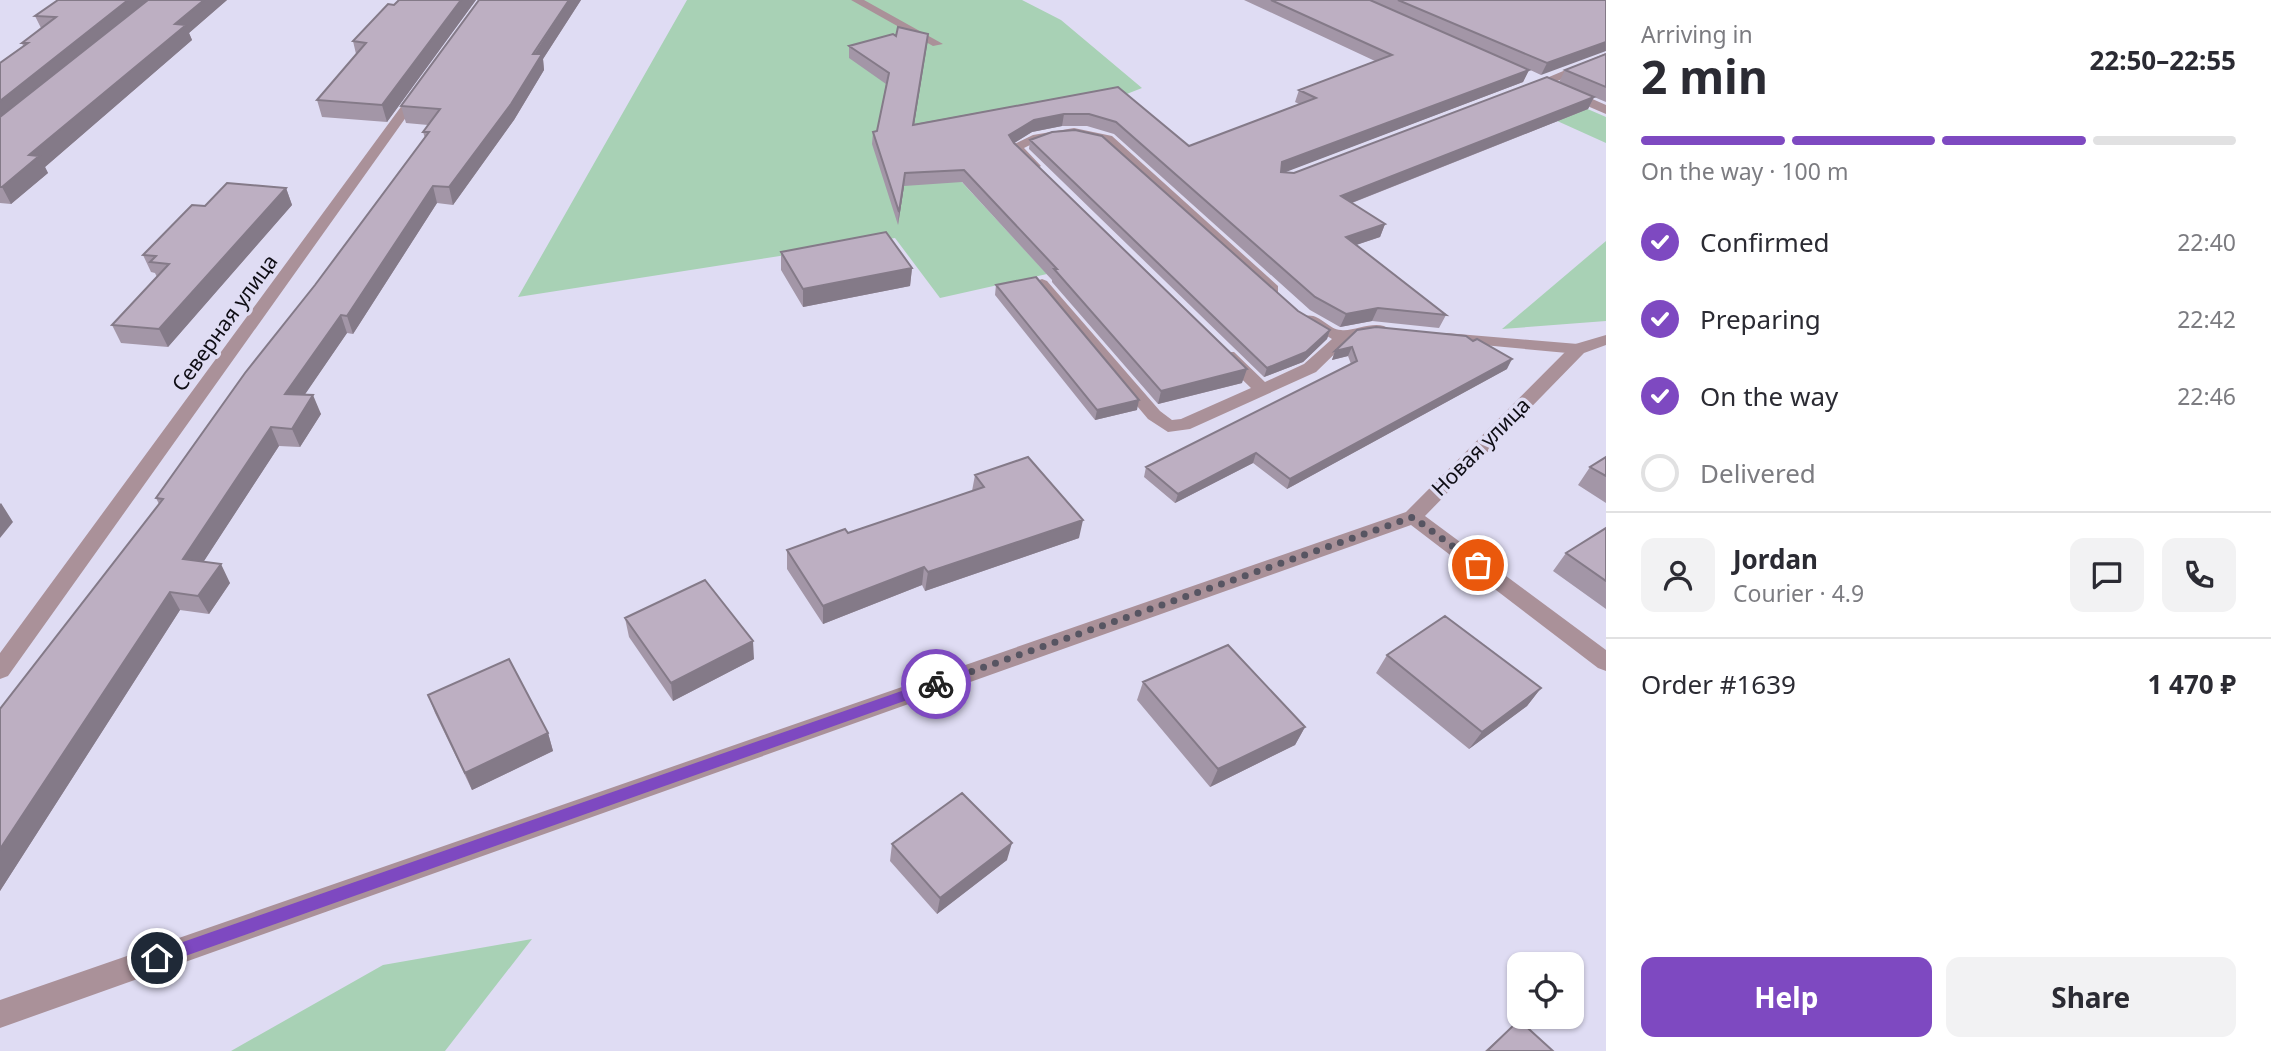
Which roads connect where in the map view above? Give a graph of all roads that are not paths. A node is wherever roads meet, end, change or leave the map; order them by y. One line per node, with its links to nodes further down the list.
1 (856, 0): 2 (street)
2 (937, 44)
3 (1606, 57): 5 (street)
4 (428, 78): 22 (street, Северная улица)
5 (1537, 80): 6 (street); 7 (street)
6 (1517, 92)
7 (1606, 110)
8 (1048, 180): 10 (street)
9 (1042, 284): 19 (street)
10 (1281, 296)
11 (1302, 315): 14 (street)
12 (1399, 332): 14 (street)
13 (1425, 335): 17 (street)
14 (1342, 338): 19 (street)
15 (1606, 340): 17 (street, Новая улица)
16 (1214, 342): 19 (street)
17 (1578, 349): 18 (street); 20 (street, Новая улица)
18 (1606, 355)
19 (1262, 389)
20 (1413, 517): 21 (street); 23 (street, Новая улица)
21 (1606, 662)
22 (0, 670)
23 (0, 1014)

